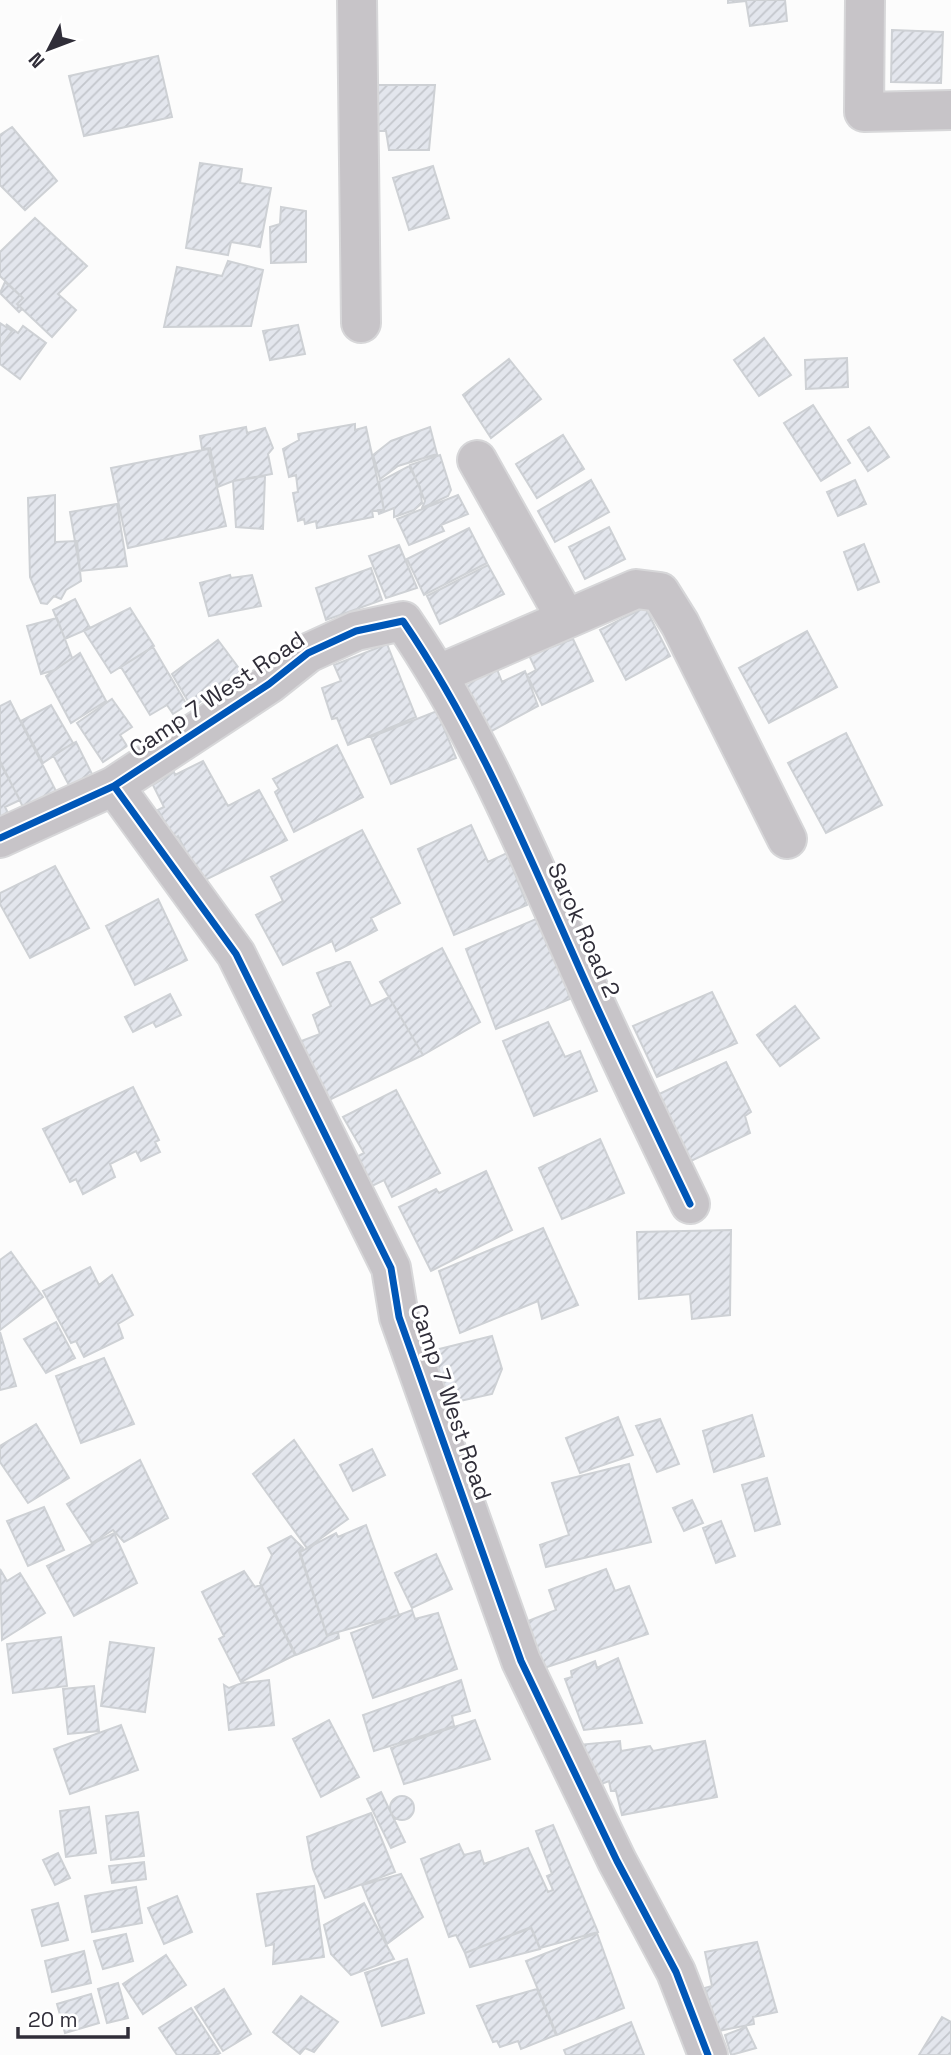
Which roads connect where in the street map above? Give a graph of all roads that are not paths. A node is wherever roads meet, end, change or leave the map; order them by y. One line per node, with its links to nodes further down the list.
1 (358, 0): 4 (street)
2 (865, 0): 3 (street)
3 (951, 110)
4 (361, 323)
5 (477, 460): 6 (street)
6 (565, 617): 7 (street); 10 (street)
7 (439, 674): 8 (street, Camp 7 West Road); 11 (street, Sarok Road 2)
8 (114, 786): 9 (street, Camp 7 West Road); 12 (street, Camp 7 West Road)
9 (0, 838)
10 (787, 839)
11 (690, 1204)
12 (708, 2055)

